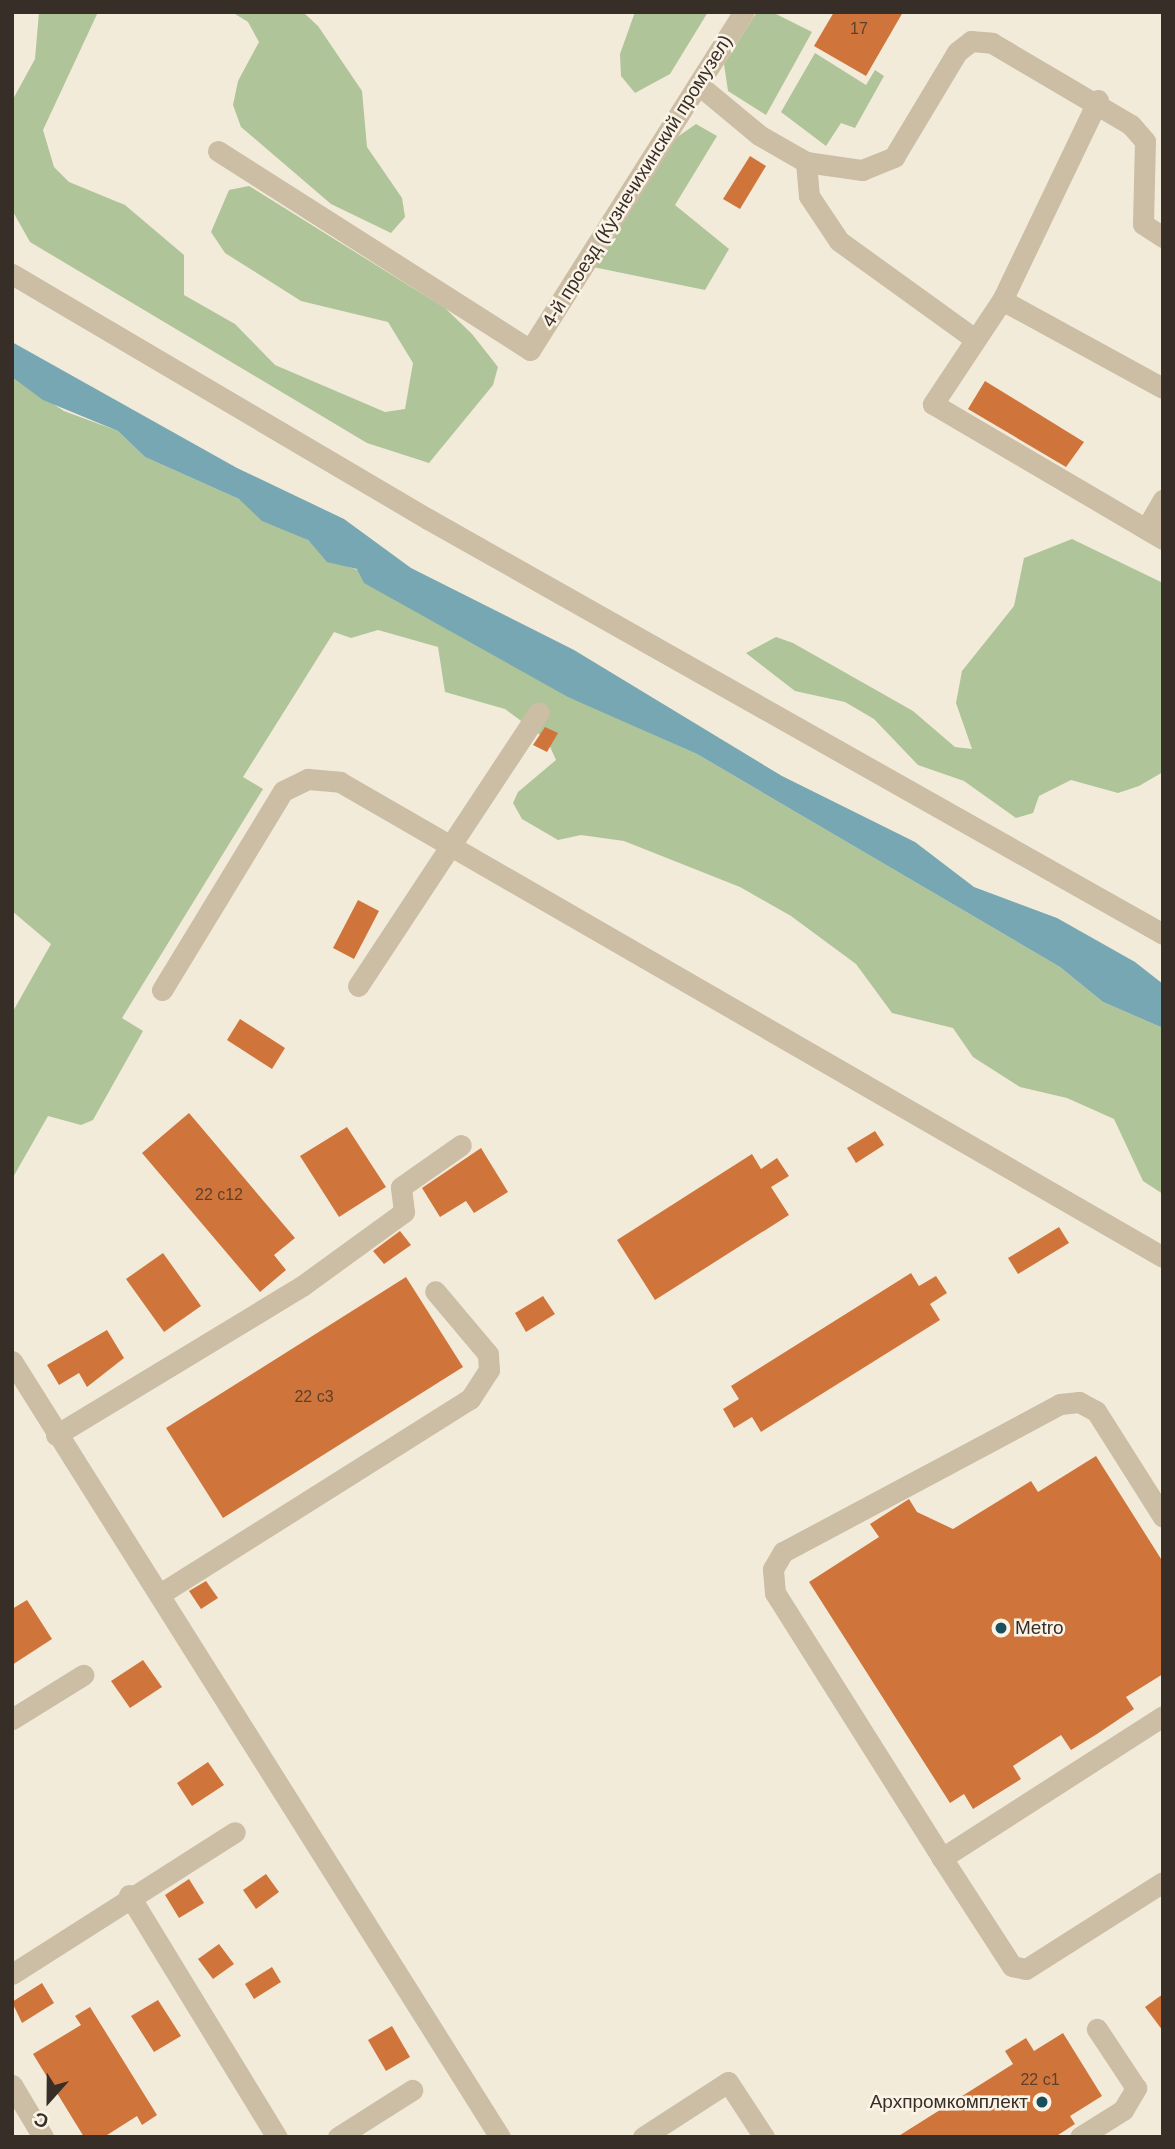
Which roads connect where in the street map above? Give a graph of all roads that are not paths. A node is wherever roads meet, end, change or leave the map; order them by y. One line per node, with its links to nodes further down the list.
1 (744, 12): 2 (street, 4-й проезд (Кузнечихинский промузел))
2 (700, 86): 4 (street, 4-й проезд (Кузнечихинский промузел)); 5 (street)
3 (1098, 100): 5 (street); 6 (street); 8 (street)
4 (218, 151)
5 (806, 162): 9 (street)
6 (1163, 237)
7 (12, 274): 15 (street)
8 (1002, 300): 9 (street); 10 (street)
9 (972, 337): 12 (street)
10 (1163, 388)
11 (1163, 500): 12 (street)
12 (1154, 534)
13 (539, 712): 14 (street)
14 (452, 847): 16 (street); 17 (street); 19 (street)
15 (1163, 934)
16 (358, 986)
17 (162, 990)
18 (461, 1146): 22 (street)
19 (1163, 1257)
20 (435, 1291): 24 (street)
21 (12, 1361): 22 (street)
22 (56, 1435): 24 (street)
23 (1163, 1517): 29 (street)
24 (160, 1594): 39 (street)
25 (83, 1675): 27 (street)
26 (1163, 1716): 29 (street)
27 (12, 1719)
28 (235, 1832): 31 (street)
29 (942, 1858): 30 (street)
30 (1163, 1882)
31 (129, 1895): 32 (street); 37 (street)
32 (12, 1974)
33 (1097, 2029): 42 (street)
34 (12, 2085): 36 (street)
35 (412, 2090): 38 (street)
36 (43, 2137)
37 (277, 2137)
38 (338, 2137)
39 (500, 2137)
40 (643, 2137): 41 (street)
41 (764, 2137)
42 (1080, 2137)

